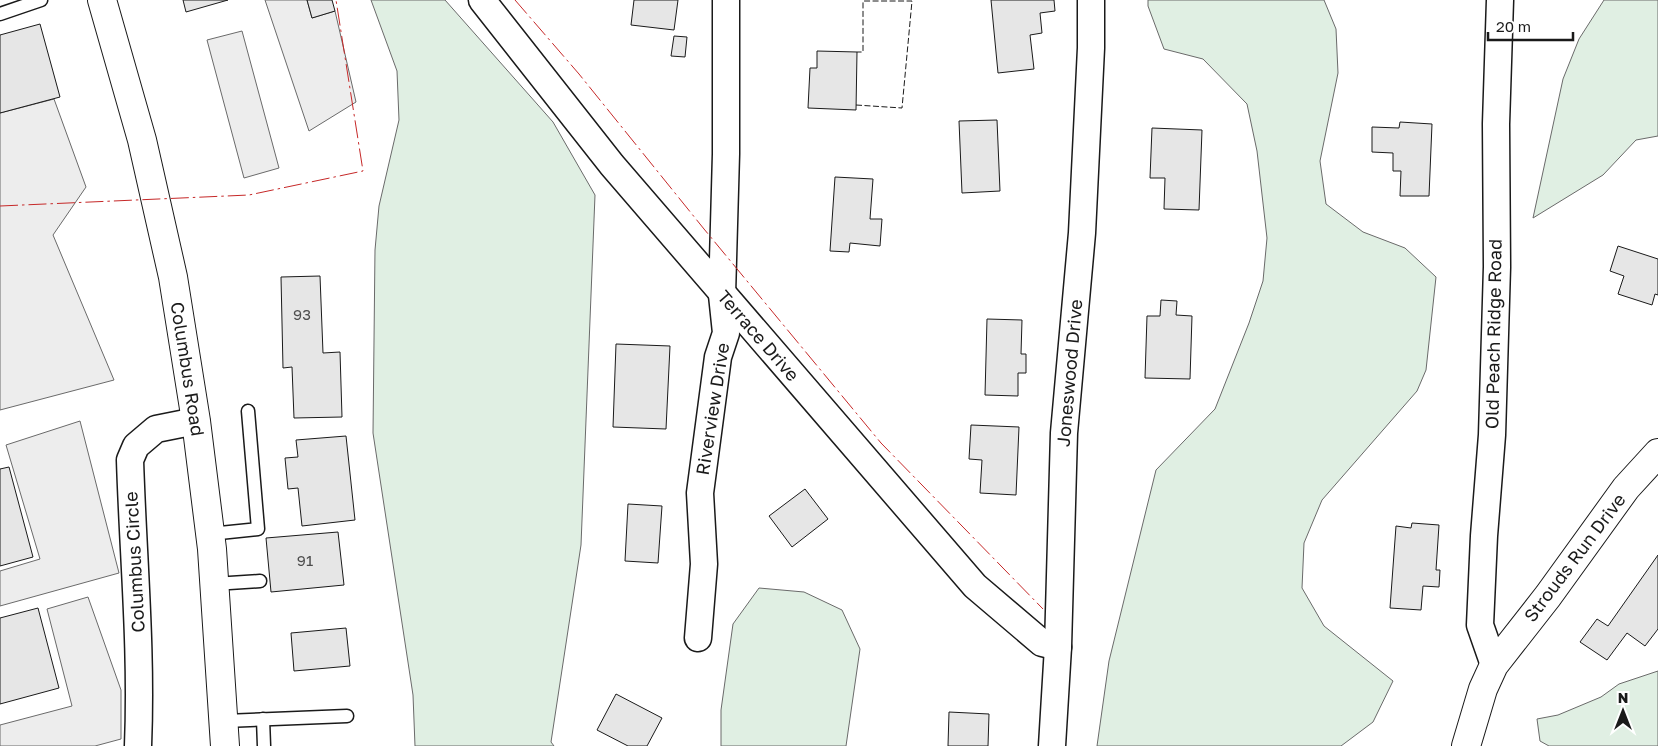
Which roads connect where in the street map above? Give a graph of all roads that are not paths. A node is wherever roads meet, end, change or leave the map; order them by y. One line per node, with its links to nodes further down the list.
1 (41, 0): 7 (lane)
2 (102, 0): 10 (main road, Columbus Road)
3 (482, 0): 8 (street, Terrace Drive)
4 (726, 0): 8 (street, Riverview Drive)
5 (1091, 0): 16 (street, Joneswood Drive)
6 (1500, 0): 17 (street, Old Peach Ridge Road)
7 (0, 14)
8 (722, 295): 15 (street, Riverview Drive); 16 (street, Terrace Drive)
9 (248, 411): 12 (lane)
10 (196, 421): 12 (main road, Columbus Road); 21 (street, Columbus Circle)
11 (1658, 453): 17 (main road, Strouds Run Drive)
12 (210, 534): 14 (main road, Columbus Road)
13 (260, 581): 14 (lane)
14 (214, 584): 20 (main road, Columbus Road)
15 (698, 638)
16 (1058, 647): 23 (street, Joneswood Drive)
17 (1494, 665): 24 (main road, Strouds Run Drive)
18 (347, 716): 19 (lane)
19 (263, 719): 20 (lane); 22 (lane)
20 (225, 733)
21 (138, 746)
22 (264, 746)
23 (1052, 746)
24 (1466, 746)

